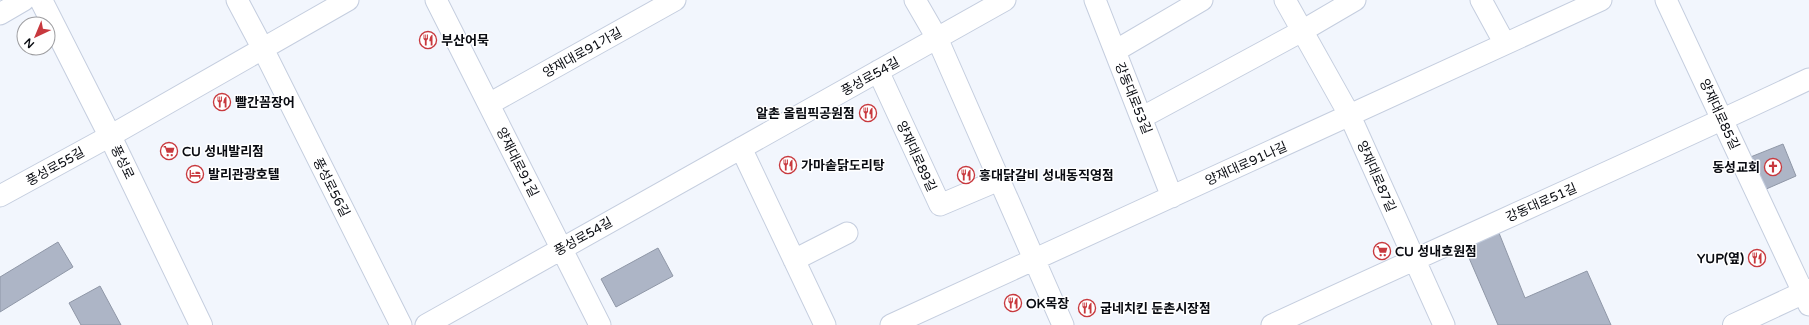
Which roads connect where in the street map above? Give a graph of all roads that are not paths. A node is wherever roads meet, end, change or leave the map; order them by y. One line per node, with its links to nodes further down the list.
1 (24, 0): 16 (street)
2 (41, 0): 28 (street, 풍성로)
3 (237, 0): 20 (street, 풍성로56길)
4 (348, 0): 20 (street)
5 (436, 0): 24 (street, 양재대로91길)
6 (675, 0): 24 (street, 양재대로91가길)
7 (916, 0): 18 (street)
8 (1005, 0): 18 (street)
9 (1095, 0): 21 (street, 강동대로53길)
10 (1202, 0): 21 (street)
11 (1285, 0): 17 (street, 양재대로87길)
12 (1355, 0): 17 (street)
13 (1481, 0): 19 (street)
14 (1601, 0): 19 (street, 양재대로91나길)
15 (1666, 0): 27 (street, 양재대로85길)
16 (0, 14)
17 (1302, 31): 25 (street, 양재대로87길); 26 (street)
18 (937, 38): 22 (street, 풍성로54길); 30 (street)
19 (1505, 44): 25 (street, 양재대로91나길)
20 (263, 49): 28 (street); 40 (street, 풍성로56길)
21 (1115, 51): 26 (street, 강동대로53길)
22 (878, 71): 29 (street, 풍성로54길); 30 (street, 양재대로89길)
23 (1809, 79): 27 (street, 강동대로51길)
24 (489, 104): 34 (street, 양재대로91길)
25 (1350, 116): 32 (street, 양재대로91나길); 36 (street, 양재대로87길)
26 (1141, 118): 32 (street, 강동대로53길)
27 (1723, 120): 36 (street, 강동대로51길); 38 (street, 양재대로85길)
28 (110, 136): 31 (street, 풍성로55길); 39 (street, 풍성로)
29 (741, 148): 34 (street, 풍성로54길); 37 (street)
30 (999, 180): 35 (street)
31 (0, 196)
32 (1172, 197): 35 (street, 양재대로91나길)
33 (847, 233): 37 (street)
34 (562, 249): 41 (street, 풍성로54길); 42 (street, 양재대로91길)
35 (1034, 259): 44 (street, 양재대로91나길); 45 (street)
36 (1414, 259): 46 (street, 강동대로51길); 47 (street, 양재대로87길)
37 (794, 260): 43 (street)
38 (1807, 296): 48 (street)
39 (201, 325)
40 (401, 325)
41 (426, 325)
42 (600, 325)
43 (825, 325)
44 (891, 325)
45 (1063, 325)
46 (1272, 325)
47 (1444, 325)
48 (1734, 325)

